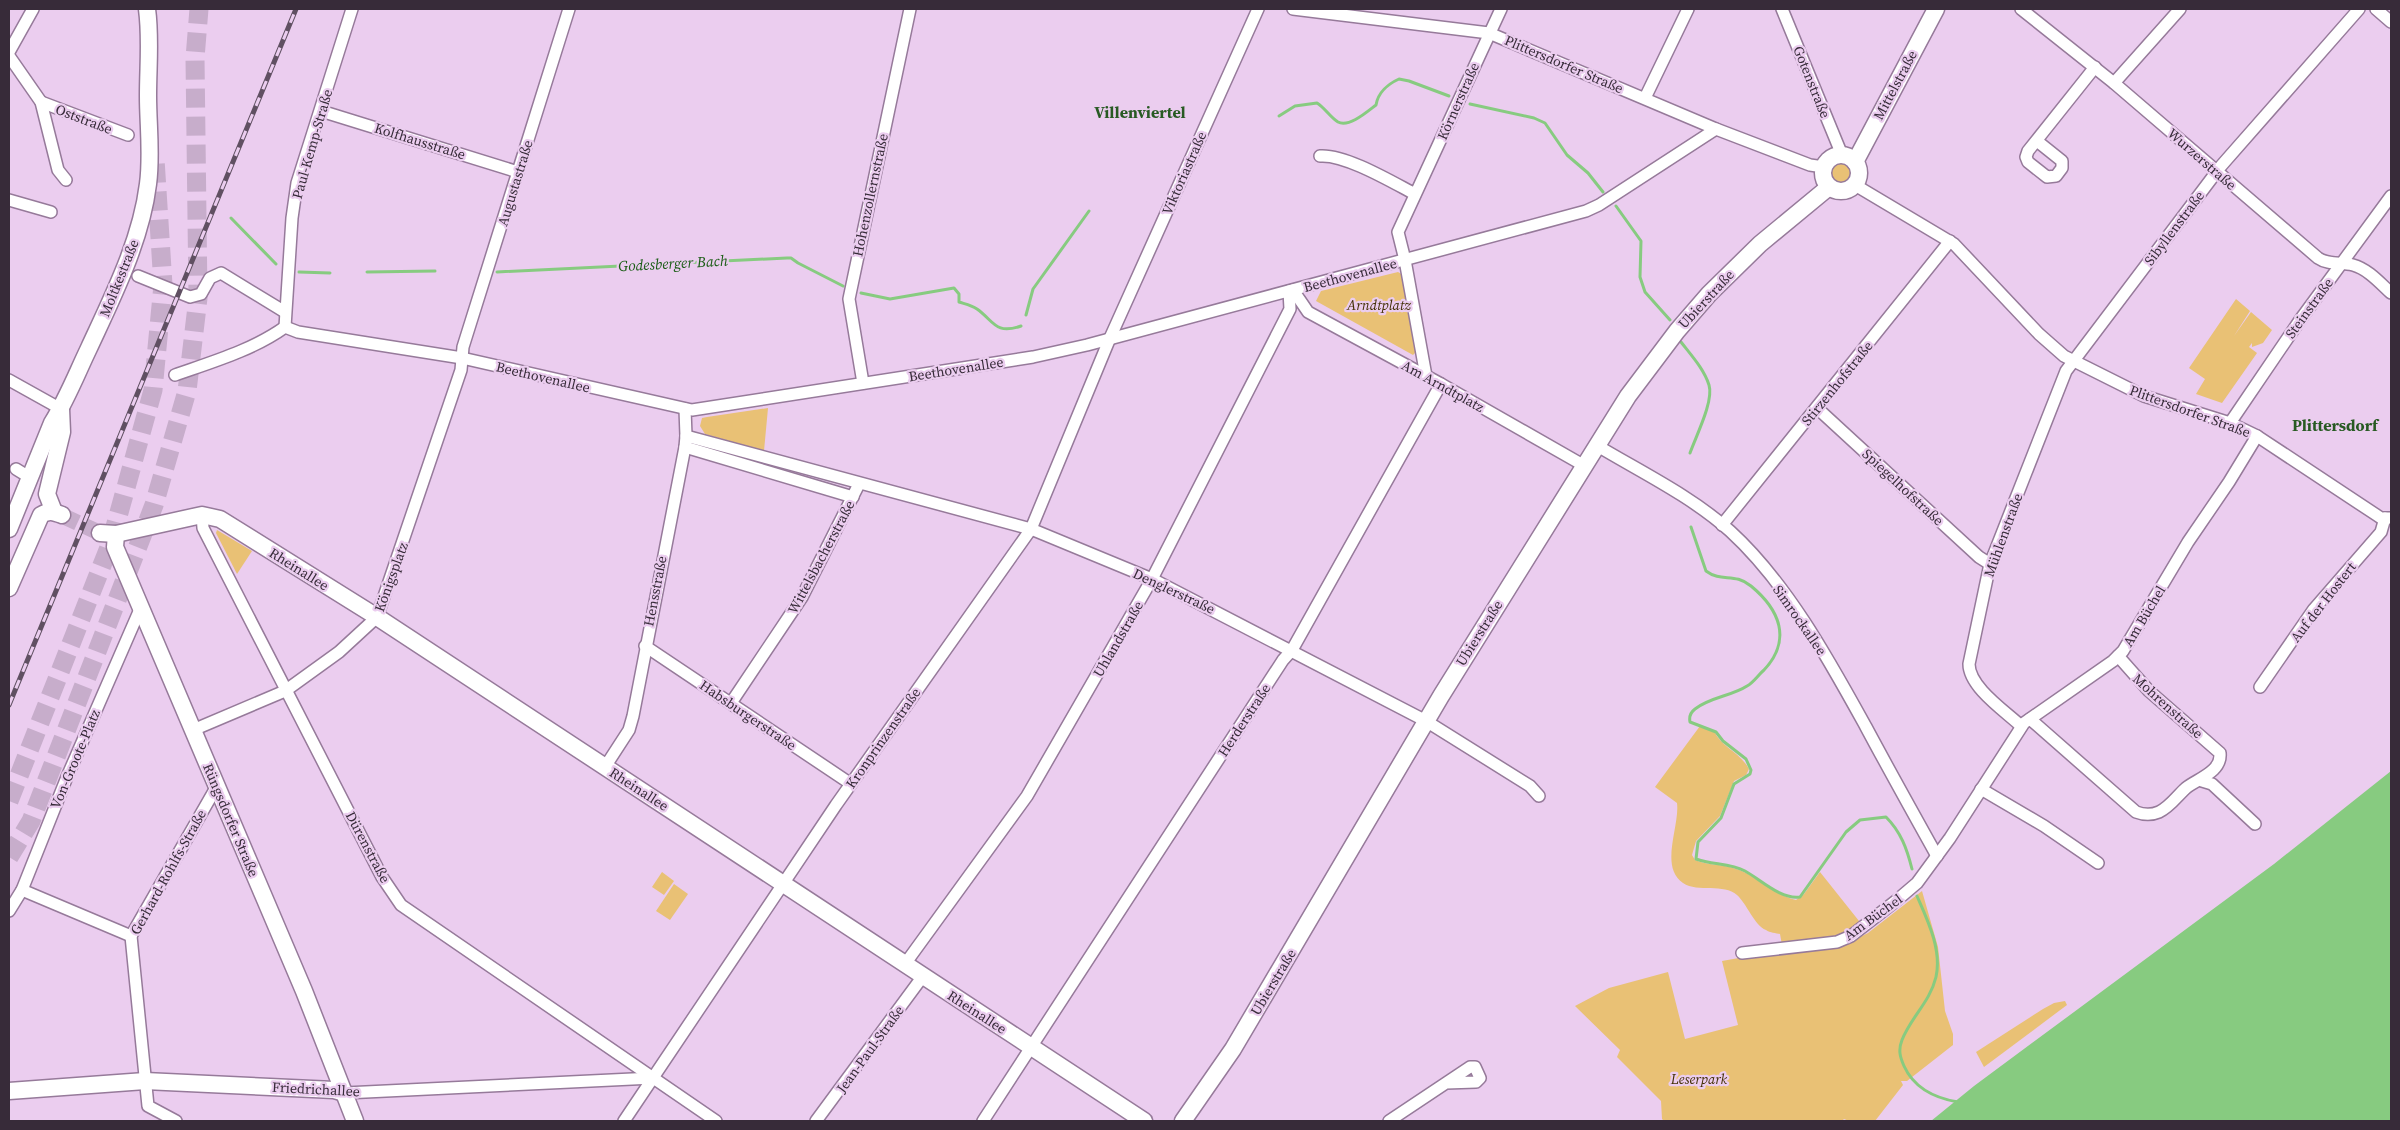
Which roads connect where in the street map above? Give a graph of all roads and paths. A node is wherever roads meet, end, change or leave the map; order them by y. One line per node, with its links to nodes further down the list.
1 (33, 9): 18 (street)
2 (147, 9): 43 (street, Moltkestraße)
3 (352, 9): 24 (street, Paul-Kemp-Straße)
4 (570, 9): 31 (street, Augustastraße)
5 (910, 9): 56 (street, Hohenzollernstraße)
6 (1258, 9): 50 (street, Viktoriastraße)
7 (1293, 9): 17 (street, Plittersdorfer Straße)
8 (1500, 9): 17 (street, Körnerstraße)
9 (1688, 9): 22 (street)
10 (1782, 9): 29 (street, Gotenstraße)
11 (1936, 9): 29 (street, Mittelstraße)
12 (2021, 9): 20 (street, Wurzerstraße)
13 (2180, 9): 21 (street)
14 (2359, 9): 32 (street, Sibyllenstraße)
15 (2376, 9): 16 (street)
16 (2391, 22)
17 (1488, 33): 22 (street, Plittersdorfer Straße); 36 (street, Körnerstraße)
18 (9, 52)
19 (9, 56): 23 (street, Oststraße)
20 (2095, 67): 21 (street, Wurzerstraße); 27 (street)
21 (2114, 83): 32 (street, Wurzerstraße)
22 (1645, 98): 25 (street, Plittersdorfer Straße)
23 (41, 102): 26 (street, Oststraße); 33 (street, Oststraße)
24 (321, 111): 31 (street, Kolfhausstraße); 48 (street, Paul-Kemp-Straße)
25 (1716, 129): 30 (street, Plittersdorfer Straße); 41 (street, Beethovenallee)
26 (128, 135)
27 (2036, 141)
28 (1320, 156): 36 (street)
29 (1848, 159): 30 (street); 34 (street)
30 (1824, 166): 35 (street)
31 (518, 172): 51 (street, Augustastraße)
32 (2217, 172): 42 (street, Wurzerstraße); 52 (street, Sibyllenstraße)
33 (66, 180)
34 (1855, 185): 35 (street); 40 (street, Plittersdorfer Straße)
35 (1829, 188): 64 (street, Ubierstraße)
36 (1415, 194): 41 (street, Körnerstraße)
37 (2391, 196): 42 (street, Steinstraße)
38 (9, 200): 39 (street)
39 (51, 212)
40 (1950, 241): 52 (street, Plittersdorfer Straße); 58 (street, Stirzenhofstraße)
41 (1406, 260): 44 (street, Beethovenallee); 54 (street)
42 (2341, 264): 45 (street, Wurzerstraße); 61 (street, Steinstraße)
43 (131, 273): 48 (street); 59 (street, Moltkestraße)
44 (1291, 291): 46 (street); 47 (street); 50 (street, Beethovenallee)
45 (2391, 293)
46 (1303, 308): 47 (street); 54 (street, Am Arndtplatz)
47 (1290, 309): 78 (street, Uhlandstraße)
48 (286, 312): 49 (street, Paul-Kemp-Straße)
49 (285, 327): 51 (street, Beethovenallee); 53 (street)
50 (1110, 338): 56 (street, Beethovenallee); 74 (street, Kronprinzenstraße)
51 (462, 358): 60 (street, Beethovenallee); 81 (street, Königsplatz)
52 (2073, 362): 61 (street, Plittersdorfer Straße); 77 (street, Mühlenstraße)
53 (175, 374)
54 (1426, 376): 57 (street, Am Arndtplatz)
55 (9, 380): 59 (street)
56 (863, 383): 60 (street, Beethovenallee)
57 (1441, 384): 66 (street, Am Arndtplatz); 83 (street, Herderstraße)
58 (1817, 408): 72 (street, Stirzenhofstraße); 77 (street, Spiegelhofstraße)
59 (60, 409): 73 (street, Moltkestraße); 79 (street)
60 (684, 409): 63 (street, Hensstraße)
61 (2230, 423): 62 (street, Plittersdorfer Straße)
62 (2257, 436): 71 (street, Plittersdorfer Straße); 84 (street, Am Büchel)
63 (686, 442): 65 (street, Denglerstraße); 67 (street); 82 (street, Hensstraße)
64 (1596, 445): 66 (street, Ubierstraße); 72 (street, Simrockallee)
65 (777, 461): 67 (street); 68 (street, Denglerstraße)
66 (1583, 465): 89 (street, Ubierstraße)
67 (774, 474): 69 (street)
68 (859, 484): 69 (street, Wittelsbacherstraße); 74 (street, Denglerstraße)
69 (853, 497): 87 (street, Wittelsbacherstraße)
70 (202, 515): 76 (street); 81 (street, Rheinallee); 86 (street, Dürenstraße)
71 (2388, 518): 85 (street, Auf der Hostert)
72 (1722, 525): 99 (street, Simrockallee)
73 (9, 529)
74 (1031, 529): 78 (street, Denglerstraße); 94 (street, Kronprinzenstraße)
75 (100, 533): 76 (street)
76 (116, 534): 80 (street, Rüngsdorfer Straße)
77 (1990, 564): 90 (street, Mühlenstraße)
78 (1152, 579): 83 (street, Denglerstraße); 106 (street, Uhlandstraße)
79 (9, 588)
80 (140, 607): 91 (street, Rüngsdorfer Straße); 102 (street, Von-Groote-Platz)
81 (377, 617): 86 (street, Königsplatz); 92 (street, Rheinallee)
82 (645, 646): 87 (street, Habsburgerstraße); 92 (street, Hensstraße)
83 (1292, 650): 89 (street, Denglerstraße); 108 (street, Herderstraße)
84 (2118, 656): 88 (street, Am Büchel); 93 (street, Mohrenstraße)
85 (2260, 687)
86 (285, 691): 91 (street, Königsplatz); 109 (street, Dürenstraße)
87 (731, 703): 94 (street, Habsburgerstraße)
88 (2030, 719): 90 (street, Am Büchel); 93 (street)
89 (1426, 721): 97 (street, Denglerstraße); 114 (street, Ubierstraße)
90 (2021, 726): 96 (street, Am Büchel)
91 (193, 730): 95 (street, Rüngsdorfer Straße)
92 (605, 767): 101 (street, Rheinallee)
93 (2202, 781): 98 (street)
94 (852, 784): 101 (street, Kronprinzenstraße)
95 (217, 786): 104 (street, Gerhard-Rohlfs-Straße); 113 (street, Rüngsdorfer Straße)
96 (1981, 789): 99 (street, Am Büchel); 100 (street)
97 (1539, 796)
98 (2255, 824)
99 (1938, 856): 105 (street, Am Büchel)
100 (2098, 863)
101 (784, 885): 106 (street, Rheinallee); 109 (street, Kronprinzenstraße)
102 (22, 890): 103 (street, Von-Groote-Platz); 104 (street)
103 (9, 911)
104 (131, 936): 110 (street, Gerhard-Rohlfs-Straße)
105 (1742, 953)
106 (905, 964): 107 (street, Rheinallee)
107 (923, 976): 108 (street, Rheinallee); 119 (street, Jean-Paul-Straße)
108 (1032, 1048): 120 (street, Herderstraße); 121 (street, Rheinallee)
109 (653, 1078): 113 (street, Friedrichallee); 117 (street, Kronprinzenstraße); 118 (street, Dürenstraße)
110 (145, 1081): 112 (street, Friedrichallee); 113 (street, Friedrichallee); 115 (street, Gerhard-Rohlfs-Straße)
111 (1446, 1082): 122 (street)
112 (9, 1091)
113 (346, 1093): 116 (street, Rüngsdorfer Straße)
114 (1185, 1120)
115 (176, 1121)
116 (355, 1121)
117 (624, 1121)
118 (716, 1121)
119 (816, 1121)
120 (983, 1121)
121 (1144, 1121)
122 (1389, 1121)

